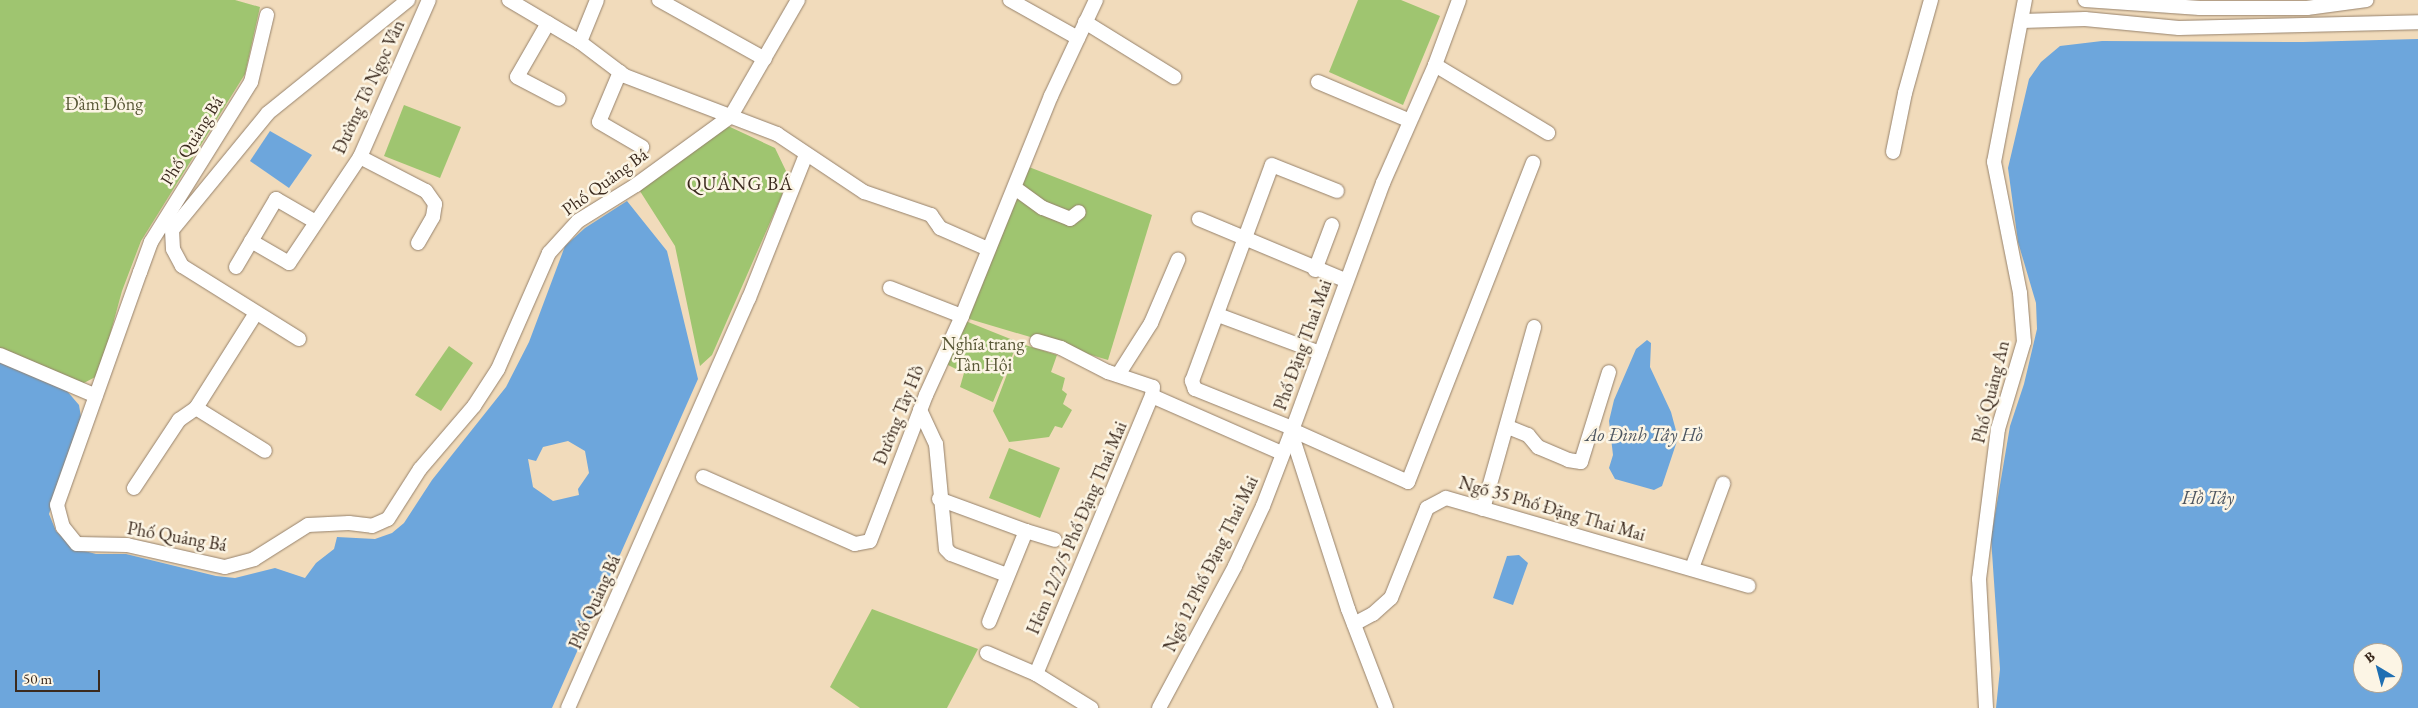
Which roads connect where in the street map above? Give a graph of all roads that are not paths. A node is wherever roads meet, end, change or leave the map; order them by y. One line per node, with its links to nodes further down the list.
1 (408, 0): 50 (street)
2 (429, 0): 33 (street, Đường Tô Ngọc Vân)
3 (509, 0): 18 (street)
4 (598, 0): 20 (street)
5 (659, 0): 21 (street)
6 (798, 0): 21 (street)
7 (1010, 0): 19 (street)
8 (1096, 0): 16 (street, Đường Tây Hồ)
9 (1459, 0): 22 (street, Phố Đặng Thai Mai)
10 (1931, 0): 31 (street)
11 (2025, 0): 15 (street, Phố Quảng An)
12 (2085, 0): 13 (street)
13 (2366, 0)
14 (267, 15): 60 (street, Phố Quảng Bá)
15 (2022, 21): 17 (street); 86 (street, Phố Quảng An)
16 (1085, 22): 19 (street, Đường Tây Hồ); 24 (street)
17 (2418, 22)
18 (548, 23): 20 (street); 26 (street)
19 (1078, 38): 35 (street, Đường Tây Hồ)
20 (580, 42): 23 (street)
21 (765, 59): 27 (street)
22 (1435, 65): 28 (street, Phố Đặng Thai Mai); 29 (street)
23 (620, 72): 27 (street); 30 (street)
24 (1174, 78)
25 (1318, 82): 28 (street)
26 (559, 99)
27 (731, 116): 32 (street); 60 (street, Phố Quảng Bá)
28 (1408, 120): 48 (street, Phố Đặng Thai Mai)
29 (1548, 134)
30 (642, 147)
31 (1893, 152)
32 (806, 155): 44 (street); 82 (street, Phố Quảng Bá)
33 (360, 157): 39 (street, Đường Tô Ngọc Vân); 43 (street)
34 (1533, 163): 65 (street)
35 (1015, 188): 37 (street); 44 (street, Đường Tây Hồ)
36 (1337, 191): 41 (street)
37 (1079, 212)
38 (1199, 219): 41 (street)
39 (314, 221): 42 (street); 42 (street, Đường Tô Ngọc Vân)
40 (1332, 225): 47 (street)
41 (1243, 240): 47 (street); 51 (street)
42 (251, 241): 46 (street)
43 (418, 243)
44 (988, 249): 52 (street, Đường Tây Hồ)
45 (1178, 260): 59 (street)
46 (236, 267)
47 (1316, 270): 48 (street)
48 (1347, 281): 56 (street, Phố Đặng Thai Mai)
49 (890, 288): 52 (street)
50 (256, 312): 54 (street); 62 (street)
51 (1218, 315): 56 (street); 65 (street)
52 (962, 316): 63 (street, Đường Tây Hồ)
53 (1534, 326): 64 (street)
54 (298, 339)
55 (1037, 341): 59 (street)
56 (1320, 353): 65 (street, Phố Đặng Thai Mai)
57 (0, 355): 60 (street)
58 (1609, 372): 64 (street)
59 (1118, 375): 61 (street)
60 (96, 396)
61 (1152, 396): 67 (street); 81 (street, Hẻm 12/2/5 Phố Đặng Thai Mai)
62 (196, 408): 66 (street); 70 (street)
63 (920, 410): 68 (street, Đường Tây Hồ); 71 (street)
64 (1508, 427): 72 (street)
65 (1292, 430): 67 (street, Ngõ 12 Phố Đặng Thai Mai); 79 (street, Phố Đặng Thai Mai)
66 (265, 451)
67 (1282, 453): 84 (street, Ngõ 12 Phố Đặng Thai Mai)
68 (703, 477)
69 (1723, 484): 75 (street)
70 (134, 488)
71 (939, 499): 73 (street); 76 (street)
72 (1483, 509): 75 (street, Ngõ 35 Phố Đặng Thai Mai); 79 (street, Ngõ 35 Phố Đặng Thai Mai)
73 (1026, 532): 74 (street); 76 (street)
74 (1055, 540)
75 (1692, 568): 77 (street, Ngõ 35 Phố Đặng Thai Mai)
76 (1007, 576): 78 (street)
77 (1748, 586)
78 (989, 622)
79 (1354, 624): 85 (street, Phố Đặng Thai Mai)
80 (987, 653): 81 (street)
81 (1036, 674): 83 (street)
82 (568, 708)
83 (1091, 708)
84 (1159, 708)
85 (1386, 708)
86 (1986, 708)

